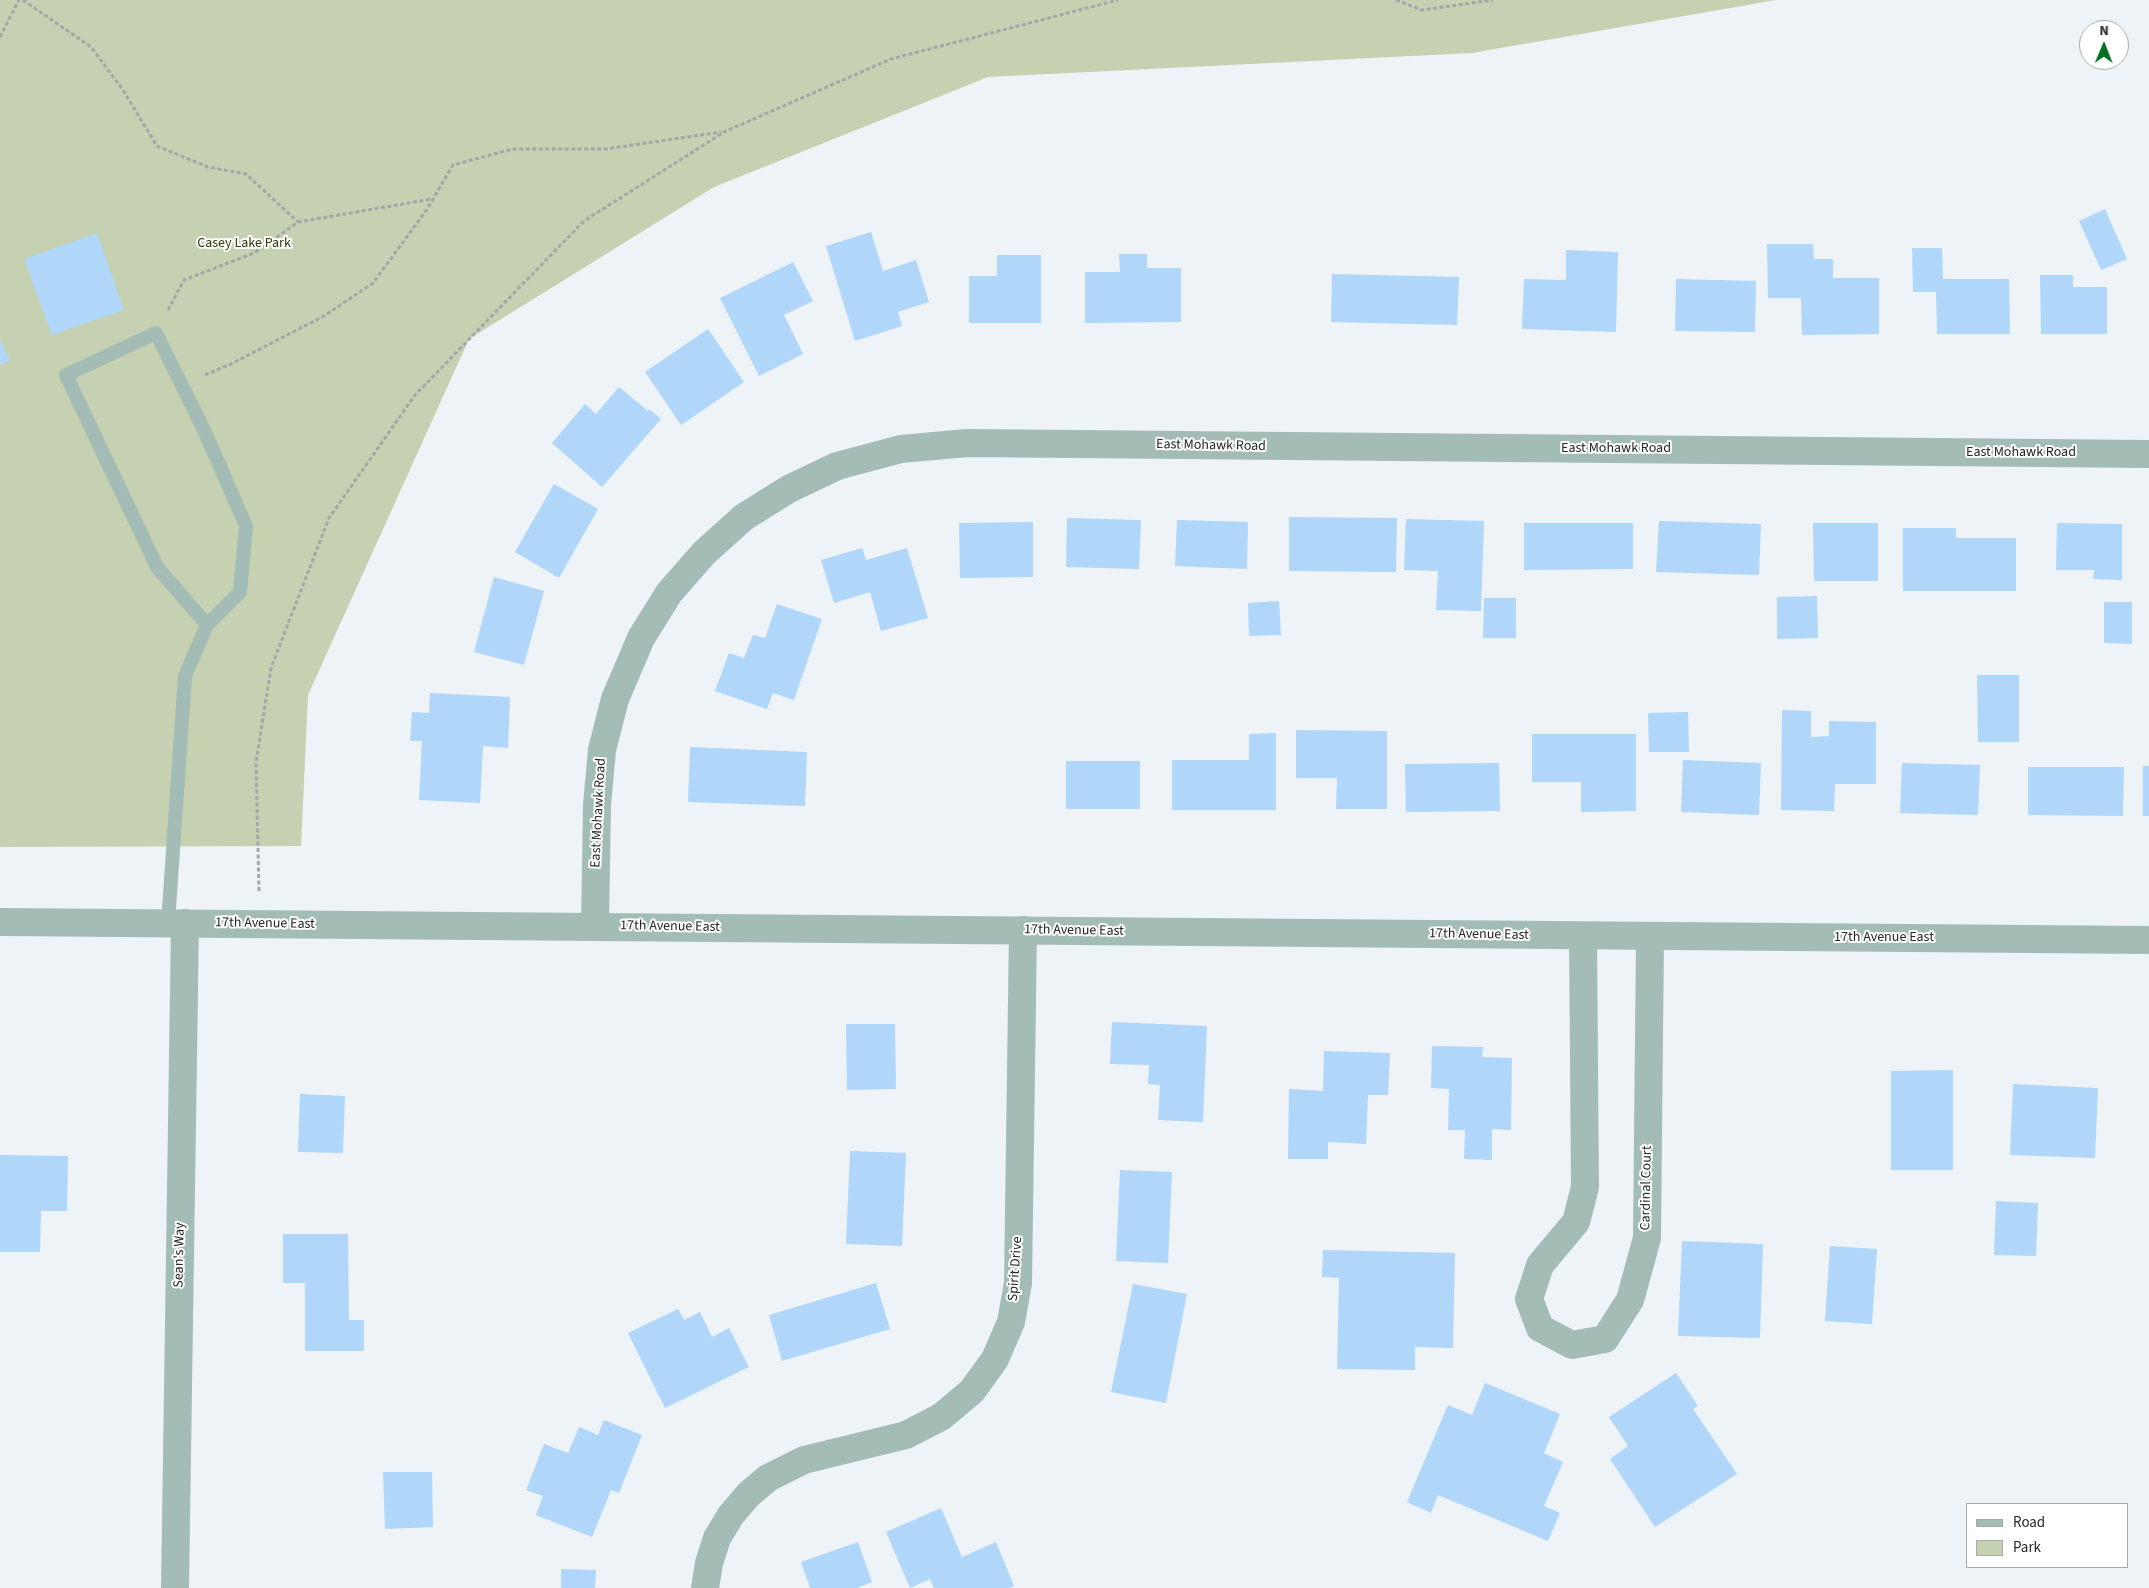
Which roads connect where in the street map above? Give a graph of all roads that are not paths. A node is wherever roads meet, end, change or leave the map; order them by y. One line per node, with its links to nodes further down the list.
1 (2149, 454): 5 (street, East Mohawk Road)
2 (207, 625): 2 (lane); 4 (lane)
3 (0, 922): 4 (street, 17th Avenue East)
4 (176, 923): 5 (street, 17th Avenue East); 10 (street, Sean's Way)
5 (595, 926): 6 (street, 17th Avenue East)
6 (1022, 930): 7 (street, 17th Avenue East); 11 (street, Spirit Drive)
7 (1582, 936): 8 (street, 17th Avenue East); 8 (street, Cardinal Court)
8 (1650, 936): 9 (street, 17th Avenue East)
9 (2149, 940)
10 (175, 1588)
11 (706, 1588)

